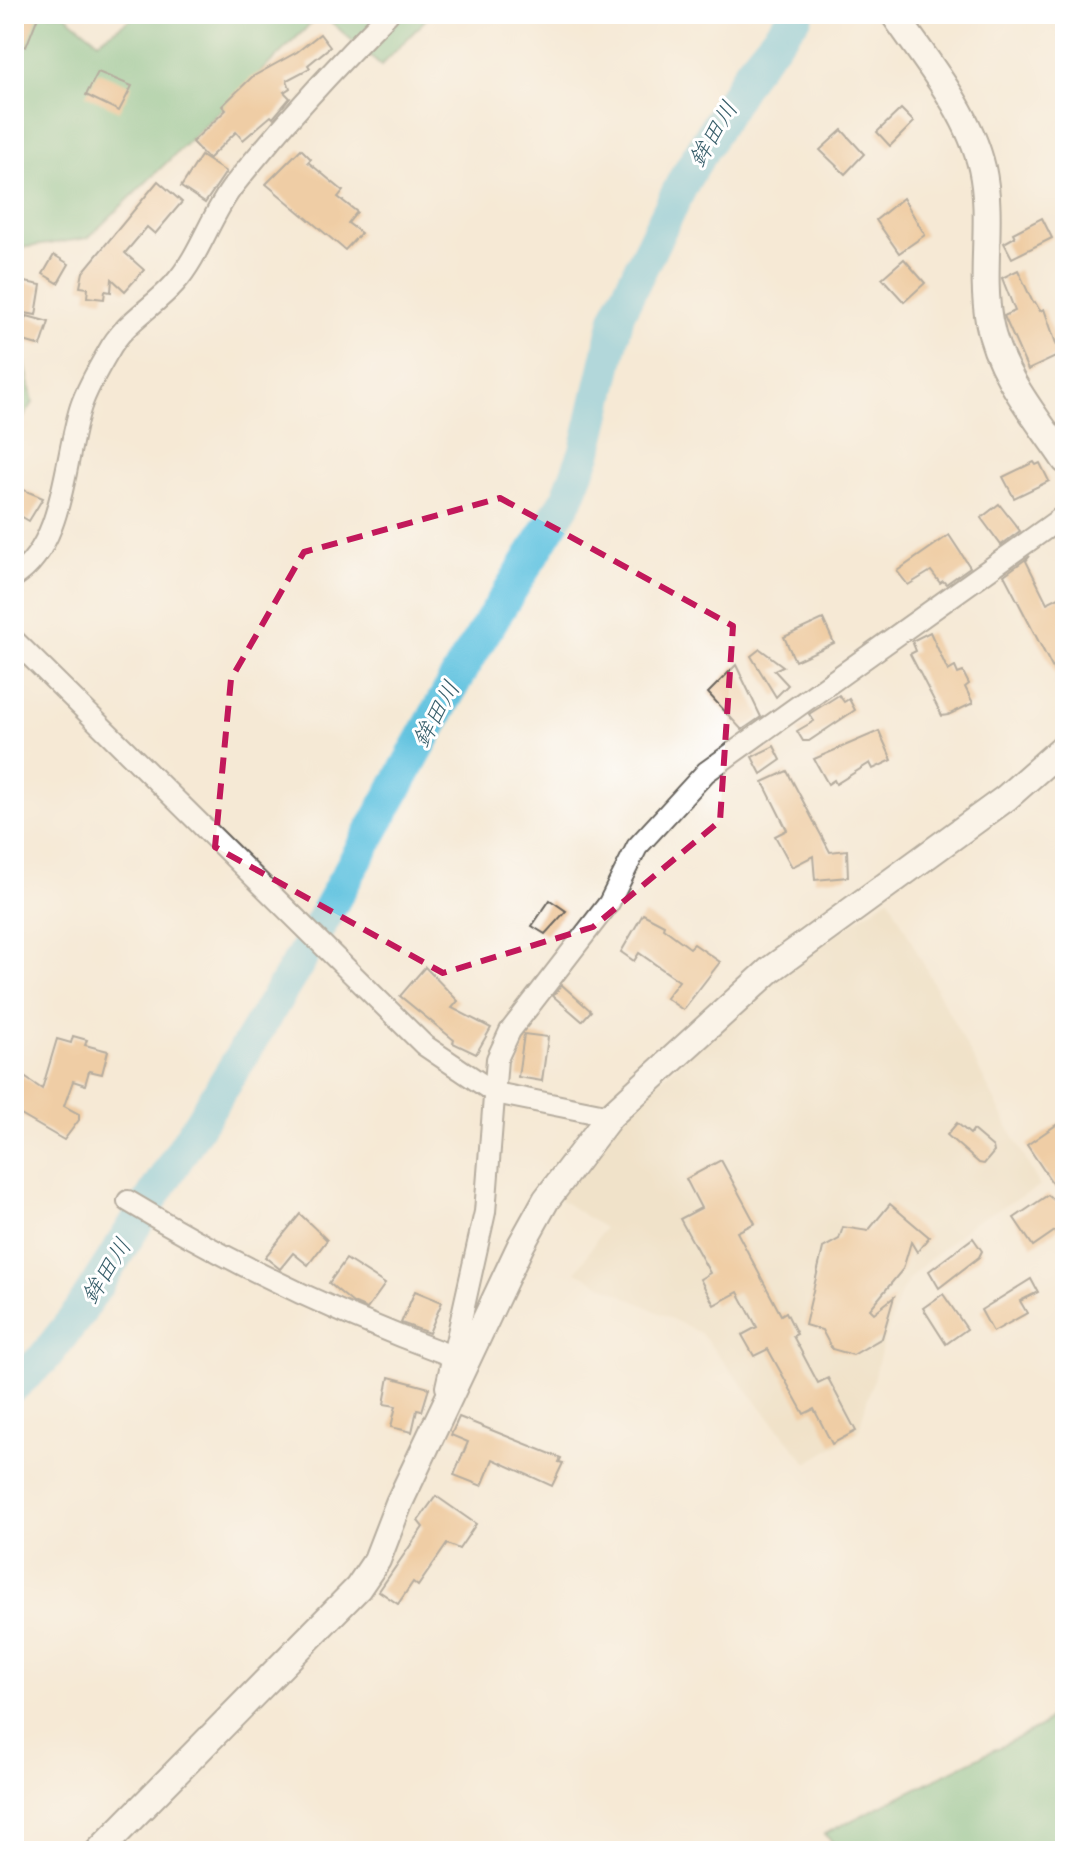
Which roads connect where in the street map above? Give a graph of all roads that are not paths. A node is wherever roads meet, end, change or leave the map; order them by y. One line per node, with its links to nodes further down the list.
1 (388, 14): 5 (street)
2 (894, 14): 3 (street)
3 (1065, 460)
4 (1065, 515): 8 (street)
5 (14, 577)
6 (14, 640): 8 (street)
7 (1065, 746): 9 (street)
8 (495, 1093): 9 (street); 11 (street)
9 (610, 1116): 12 (street)
10 (128, 1201): 11 (street)
11 (452, 1356): 12 (street)
12 (439, 1418): 13 (street)
13 (99, 1851)

